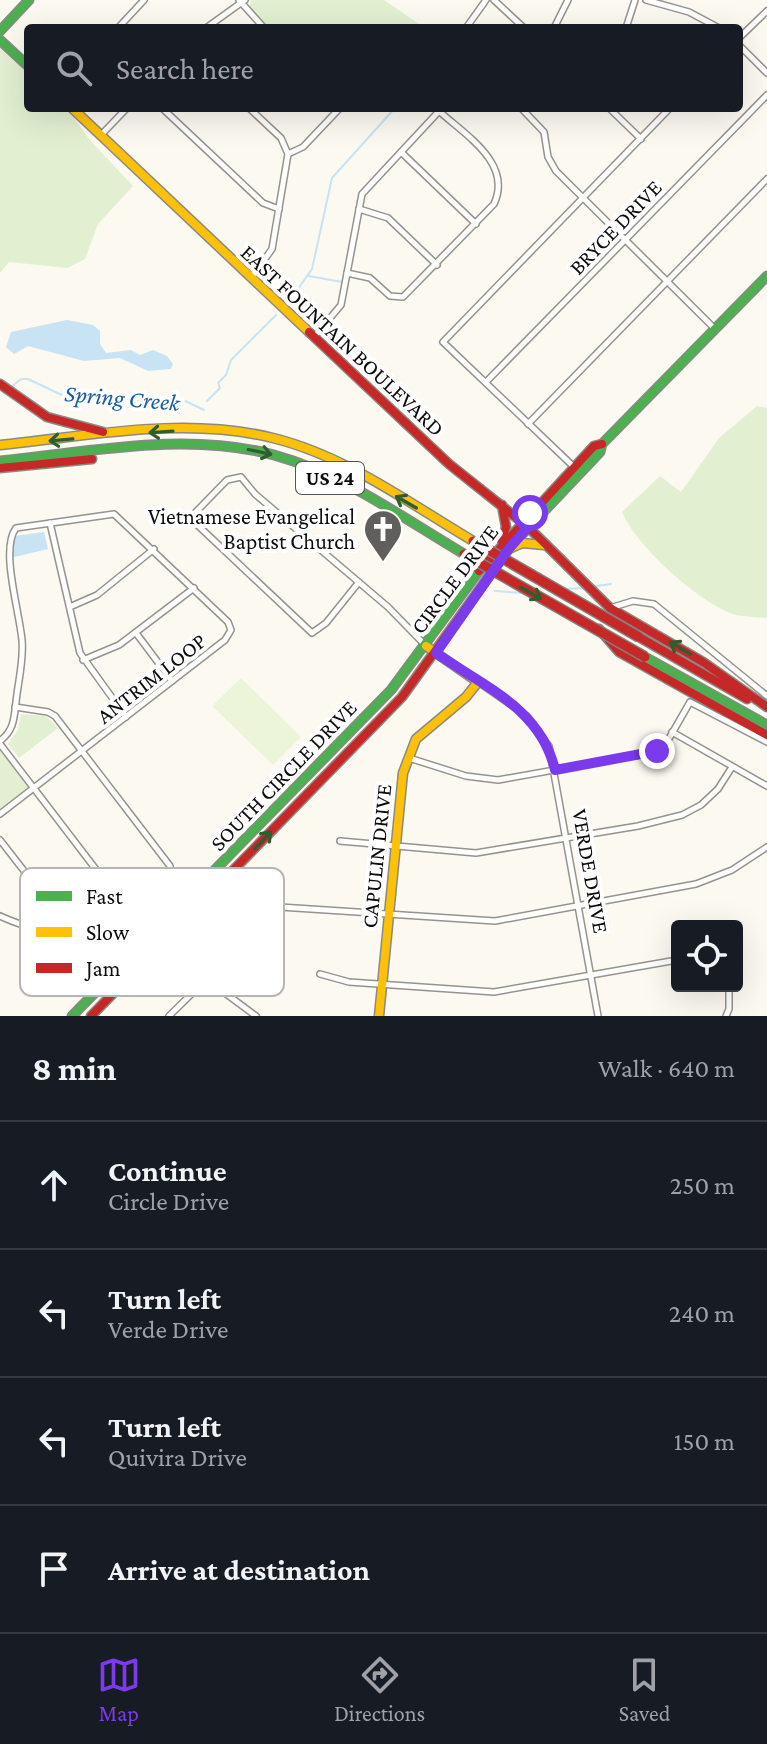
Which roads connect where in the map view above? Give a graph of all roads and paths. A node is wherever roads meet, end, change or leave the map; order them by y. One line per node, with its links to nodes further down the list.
1 (29, 0): 18 (main road)
2 (144, 0): 10 (street)
3 (486, 0): 13 (street)
4 (494, 0): 14 (street)
5 (568, 0): 15 (street)
6 (635, 0): 16 (street)
7 (646, 0): 17 (street)
8 (242, 1): 11 (street); 12 (street)
9 (767, 11): 19 (street)
10 (122, 24)
11 (211, 24)
12 (261, 24)
13 (469, 24)
14 (520, 24)
15 (556, 24)
16 (627, 24)
17 (712, 24)
18 (0, 31)
19 (743, 34)
20 (0, 40): 22 (main road)
21 (743, 49): 23 (street)
22 (24, 62)
23 (767, 73)
24 (767, 95): 46 (street, BRYCE DRIVE)
25 (76, 112): 35 (main road, EAST FOUNTAIN BOULEVARD)
26 (123, 112): 35 (street)
27 (166, 112): 43 (street)
28 (253, 112): 40 (street)
29 (336, 112): 40 (street)
30 (438, 112): 39 (street)
31 (444, 112): 45 (street)
32 (525, 112): 38 (street)
33 (613, 112): 36 (street)
34 (666, 112): 36 (street)
35 (101, 135): 50 (main road, EAST FOUNTAIN BOULEVARD)
36 (641, 139): 42 (street)
37 (556, 142): 38 (street)
38 (548, 143): 42 (street)
39 (401, 152): 44 (street); 45 (street)
40 (288, 154): 43 (street)
41 (767, 179): 51 (street)
42 (582, 200): 46 (street); 54 (street)
43 (279, 209): 50 (street)
44 (359, 209): 47 (street); 48 (street)
45 (476, 224): 47 (street)
46 (625, 241): 51 (street); 54 (street, BRYCE DRIVE)
47 (437, 265): 48 (street)
48 (347, 273): 53 (street)
49 (767, 276): 52 (main road)
50 (251, 278): 53 (main road, EAST FOUNTAIN BOULEVARD)
51 (667, 282): 52 (street); 56 (street)
52 (715, 329): 58 (main road)
53 (314, 337): 64 (main road, EAST FOUNTAIN BOULEVARD)
54 (486, 382): 56 (street)
55 (0, 384): 57 (main road)
56 (528, 424): 62 (street)
57 (122, 435): 59 (main road, US 24, one-way to 59); 90 (main road, US 24, one-way to 57, bridge)
58 (602, 444): 62 (main road); 66 (main road)
59 (0, 445)
60 (182, 446): 61 (main road, US 24); 63 (main road); 92 (main road, US 24, one-way to 92, bridge)
61 (0, 461)
62 (574, 467): 66 (main road)
63 (0, 468)
64 (502, 505): 66 (main road, EAST FOUNTAIN BOULEVARD); 69 (main road)
65 (50, 523): 67 (street, ANTRIM LOOP); 70 (street, ANTRIM LOOP); 76 (street)
66 (524, 525): 68 (main road, EAST FOUNTAIN BOULEVARD); 69 (main road, CIRCLE DRIVE)
67 (1, 545)
68 (545, 545): 69 (main road); 74 (main road, EAST FOUNTAIN BOULEVARD)
69 (504, 548): 81 (main road, CIRCLE DRIVE); 82 (main road, CIRCLE DRIVE)
70 (154, 549): 73 (street, ANTRIM LOOP); 76 (street)
71 (1, 558): 89 (street)
72 (359, 582): 72 (street, VERDE DRIVE); 81 (street, VERDE DRIVE)
73 (194, 588): 80 (street); 86 (street, ANTRIM LOOP)
74 (593, 598): 77 (main road, EAST FOUNTAIN BOULEVARD); 79 (main road, EAST FOUNTAIN BOULEVARD)
75 (633, 601): 77 (street); 78 (street); 88 (street)
76 (72, 606): 84 (street)
77 (608, 612): 78 (main road, EAST FOUNTAIN BOULEVARD); 79 (street)
78 (632, 619): 90 (main road, EAST FOUNTAIN BOULEVARD, one-way to 78)
79 (599, 629): 94 (main road)
80 (136, 633): 84 (street); 86 (street)
81 (426, 646): 82 (main road, VERDE DRIVE); 83 (main road, CIRCLE DRIVE)
82 (436, 653): 85 (main road, CIRCLE DRIVE); 87 (main road, VERDE DRIVE)
83 (416, 659): 112 (main road, SOUTH CIRCLE DRIVE)
84 (83, 660): 91 (street)
85 (429, 664): 113 (main road, SOUTH CIRCLE DRIVE, one-way to 85)
86 (172, 681): 91 (street, ANTRIM LOOP)
87 (478, 682): 98 (main road, CAPULIN DRIVE); 100 (street, VERDE DRIVE)
88 (767, 696)
89 (15, 707): 95 (street); 97 (street)
90 (767, 709)
91 (126, 717): 97 (street, ANTRIM LOOP)
92 (767, 725)
93 (672, 732): 96 (street); 99 (street); 100 (street)
94 (767, 735)
95 (0, 742): 102 (street)
96 (767, 742)
97 (82, 751): 102 (street, ANTRIM LOOP); 111 (street)
98 (409, 758): 100 (street); 107 (main road, CAPULIN DRIVE)
99 (732, 767): 101 (street); 104 (street)
100 (555, 770): 104 (street, VERDE DRIVE)
101 (767, 786)
102 (34, 788): 103 (street, ANTRIM LOOP); 110 (street)
103 (0, 814)
104 (567, 839): 107 (street); 115 (street, VERDE DRIVE)
105 (0, 840): 109 (street)
106 (340, 841): 107 (street)
107 (394, 846): 116 (main road, CAPULIN DRIVE)
108 (767, 847): 115 (street)
109 (22, 868)
110 (96, 868)
111 (168, 868)
112 (217, 868)
113 (236, 868)
114 (284, 907): 116 (street)
115 (579, 907): 116 (street); 121 (street, VERDE DRIVE)
116 (387, 915): 122 (main road, CAPULIN DRIVE)
117 (0, 916): 118 (street)
118 (20, 924)
119 (671, 961): 121 (street)
120 (320, 974): 122 (street)
121 (591, 975): 122 (street); 135 (street, VERDE DRIVE)
122 (382, 985): 134 (main road, CAPULIN DRIVE)
123 (729, 992): 136 (street)
124 (92, 996): 128 (main road, SOUTH CIRCLE DRIVE)
125 (111, 996): 131 (main road, SOUTH CIRCLE DRIVE)
126 (189, 996): 132 (street)
127 (231, 996): 133 (street)
128 (85, 1003): 129 (main road, SOUTH CIRCLE DRIVE); 130 (main road)
129 (72, 1016)
130 (80, 1016)
131 (91, 1016)
132 (169, 1016)
133 (256, 1016)
134 (379, 1016)
135 (598, 1016)
136 (726, 1016)

